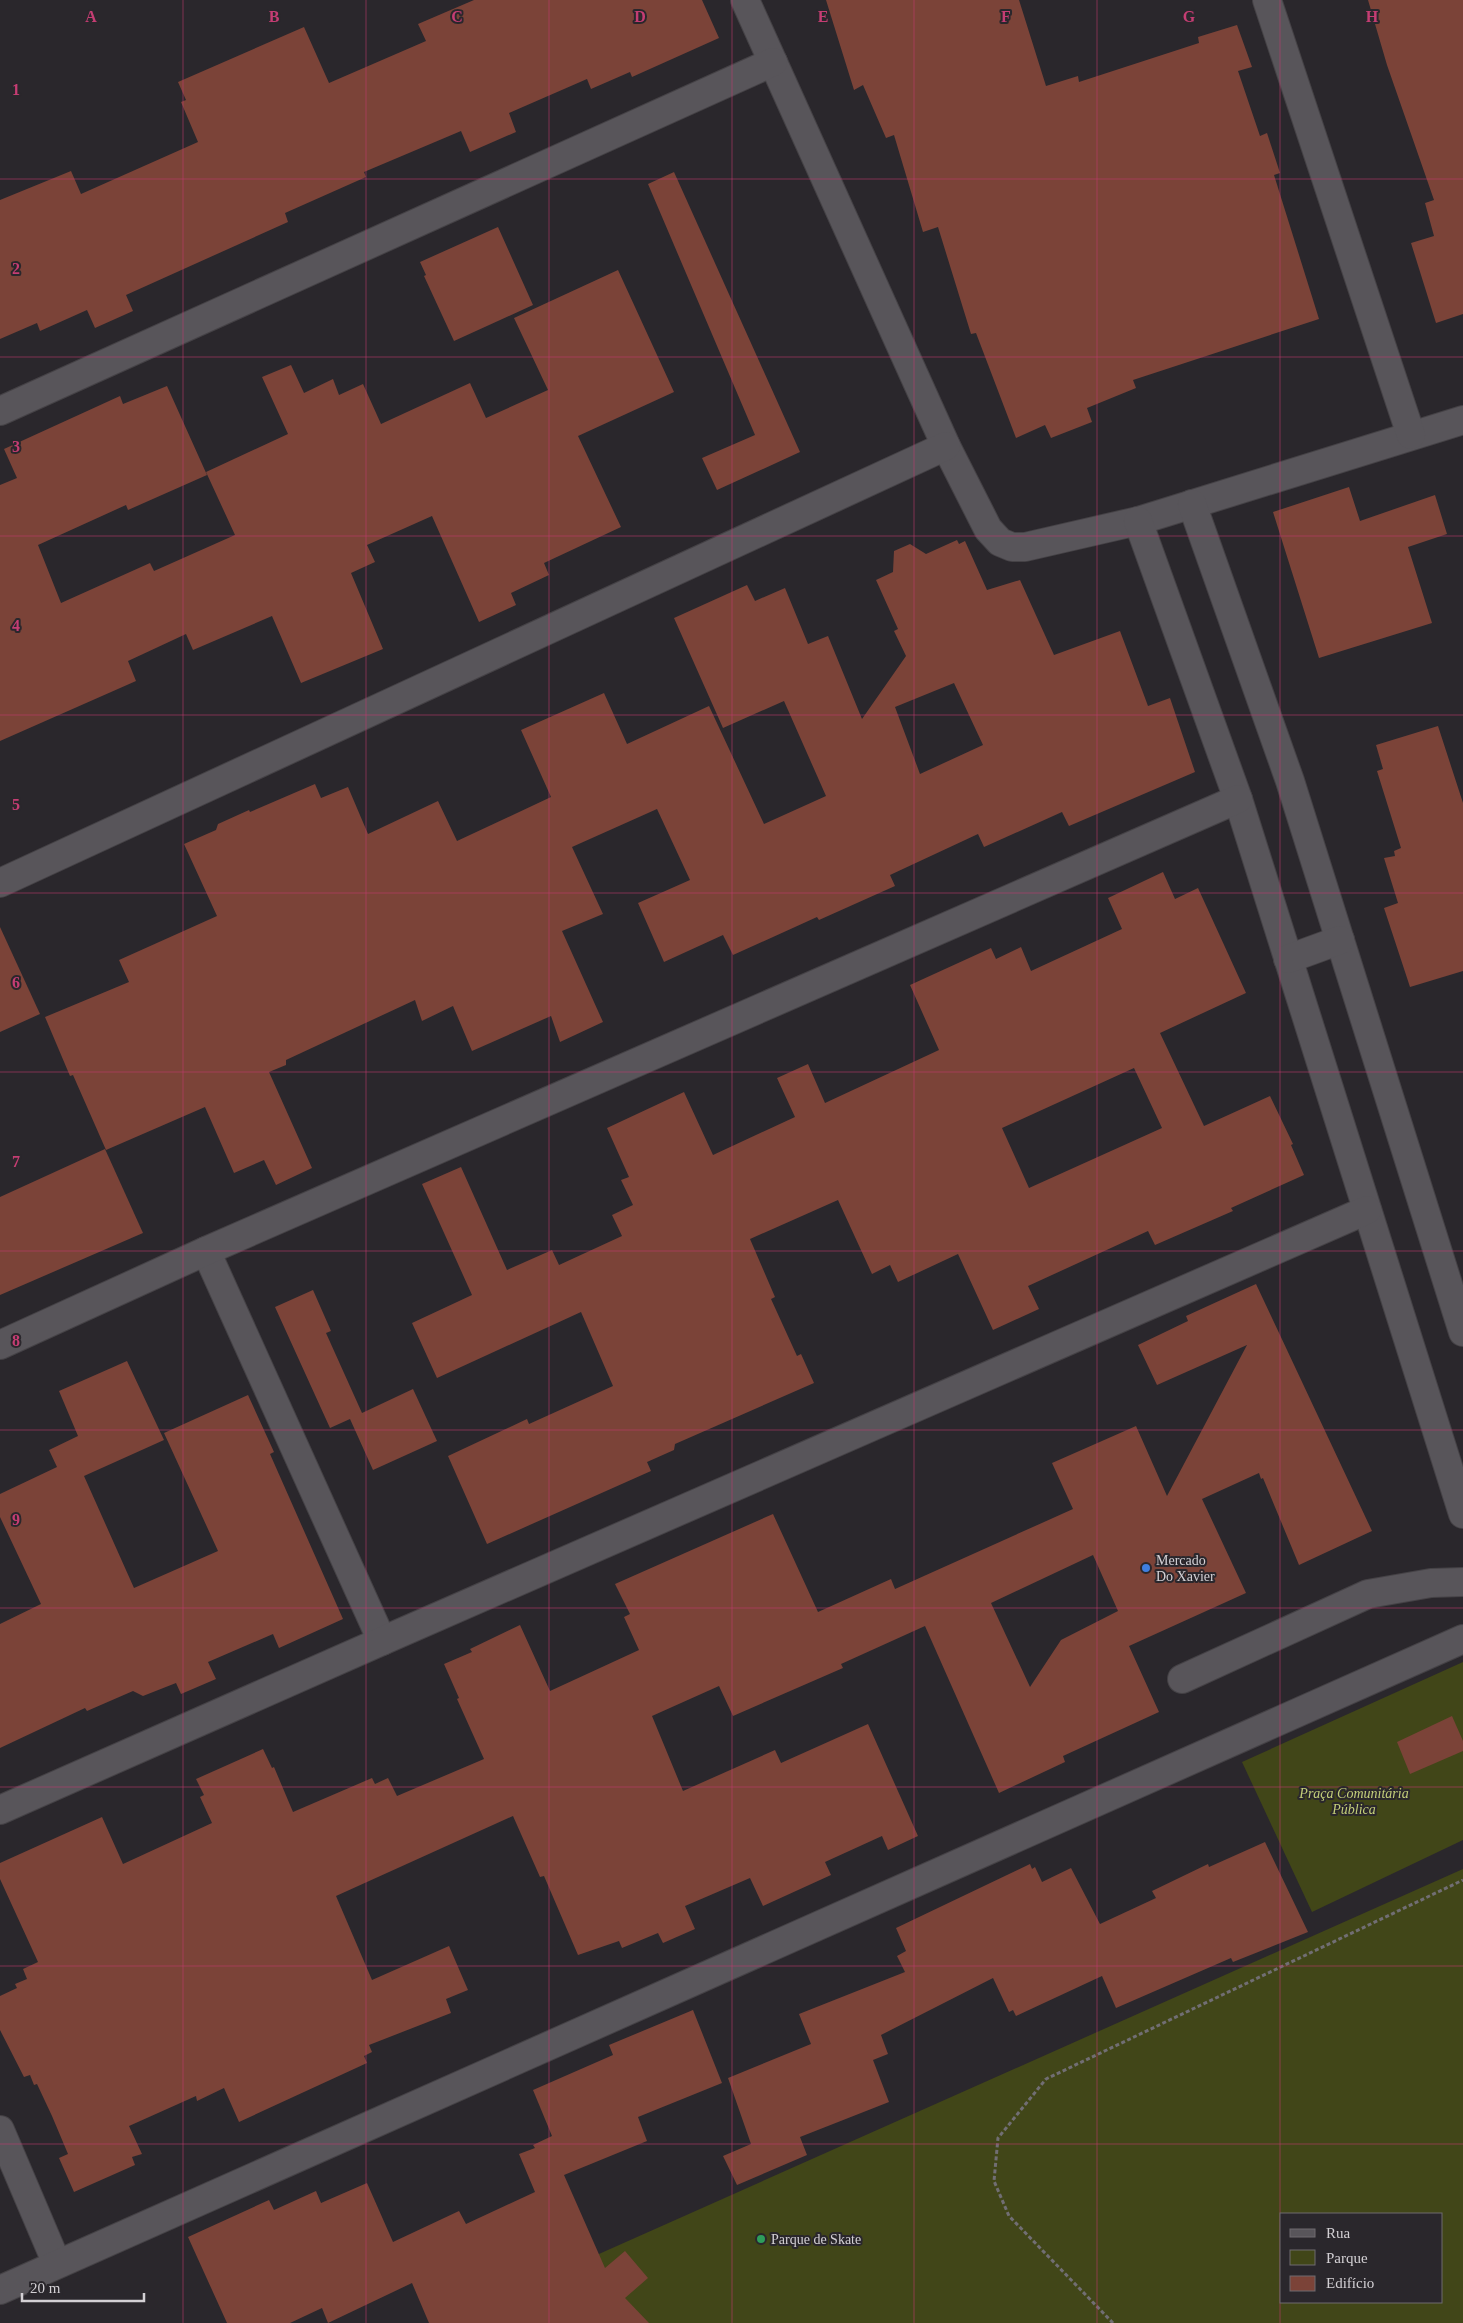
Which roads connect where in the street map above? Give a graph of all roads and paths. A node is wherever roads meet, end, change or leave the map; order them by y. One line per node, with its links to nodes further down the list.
1 (745, 0): 3 (street)
2 (1266, 0): 6 (street)
3 (773, 62): 4 (street); 7 (street)
4 (0, 411)
5 (1463, 420): 6 (street)
6 (1411, 435): 8 (street)
7 (946, 446): 9 (street); 11 (street)
8 (1192, 504): 9 (street); 12 (street)
9 (1138, 521): 10 (street)
10 (1238, 799): 13 (street); 15 (street)
11 (0, 883)
12 (1340, 940): 13 (street); 16 (street)
13 (1288, 959): 14 (street)
14 (1367, 1210): 18 (street); 21 (street)
15 (206, 1251): 17 (street); 21 (street)
16 (1463, 1332)
17 (0, 1346)
18 (1463, 1514)
19 (1463, 1582): 22 (street)
20 (1463, 1639): 26 (street)
21 (382, 1640): 23 (street)
22 (1182, 1679)
23 (0, 1810)
24 (1463, 1880): 28 (path)
25 (0, 2130): 26 (street)
26 (58, 2264): 27 (street)
27 (0, 2290)
28 (1113, 2323)

